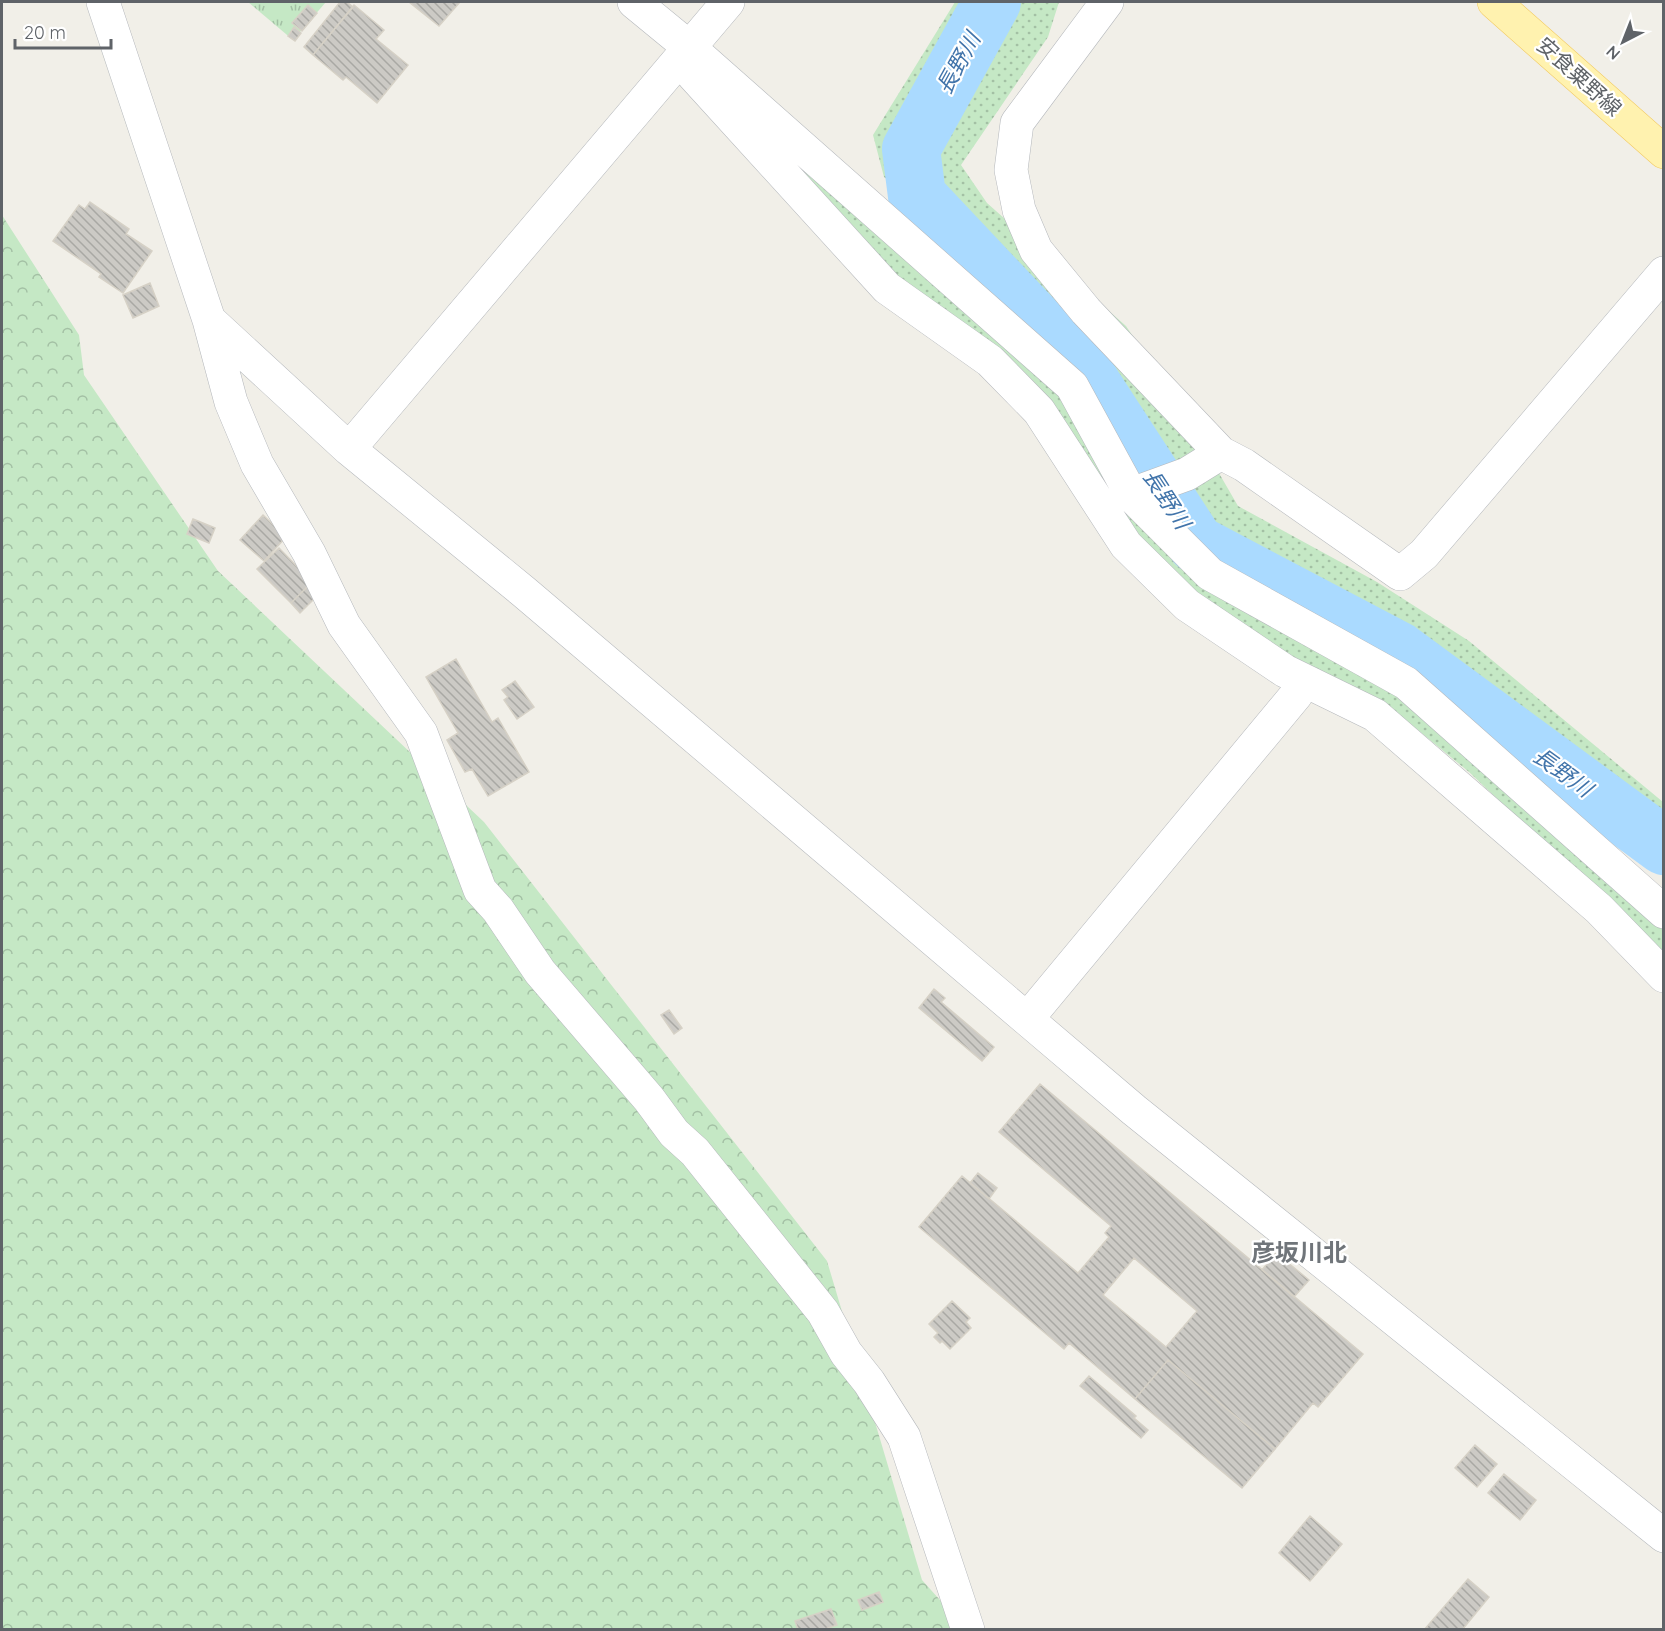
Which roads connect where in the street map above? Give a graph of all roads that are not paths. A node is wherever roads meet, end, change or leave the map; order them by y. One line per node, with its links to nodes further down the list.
1 (103, 2): 9 (street)
2 (634, 2): 6 (street)
3 (728, 2): 6 (street)
4 (1107, 2): 11 (street)
5 (1494, 2): 7 (main road, 安食粟野線)
6 (685, 54): 10 (street); 12 (street); 15 (street)
7 (1664, 152)
8 (1664, 273): 11 (street)
9 (209, 320): 10 (street); 18 (street)
10 (349, 449): 16 (street)
11 (1221, 453): 12 (street)
12 (1138, 493): 14 (street)
13 (1296, 695): 16 (street)
14 (1664, 912)
15 (1664, 976)
16 (1027, 1019): 17 (street)
17 (1664, 1536)
18 (968, 1629)

